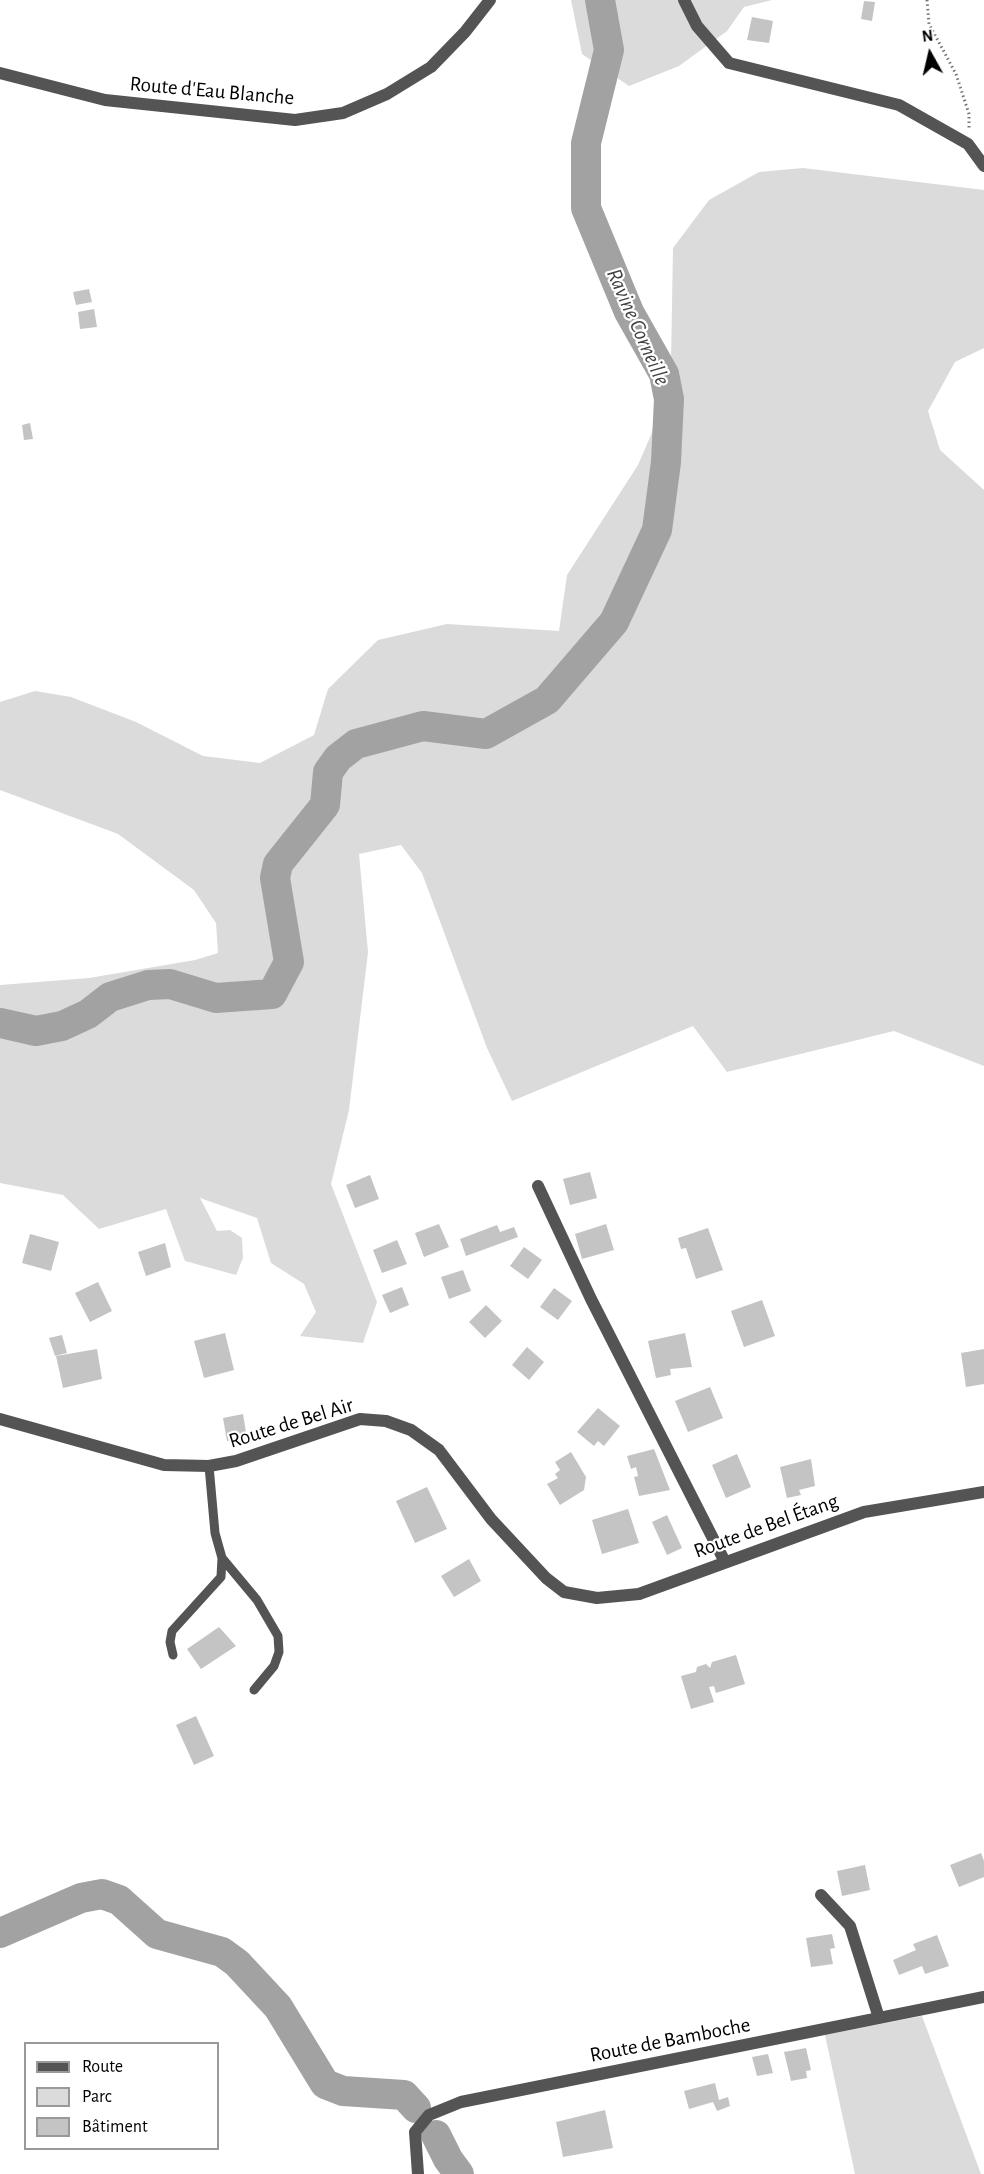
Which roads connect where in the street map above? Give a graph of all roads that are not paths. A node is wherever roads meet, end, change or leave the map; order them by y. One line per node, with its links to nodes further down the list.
1 (490, 0): 3 (street, Route d'Eau Blanche)
2 (684, 0): 4 (street)
3 (0, 73)
4 (984, 166)
5 (538, 1186): 10 (street)
6 (0, 1419): 7 (street, Route de Bel Air)
7 (209, 1466): 9 (lane); 11 (street, Route de Bel Air)
8 (984, 1492): 10 (street, Route de Bel Étang)
9 (222, 1558): 12 (lane); 13 (lane)
10 (725, 1562): 11 (street, Route de Bel Étang)
11 (564, 1592)
12 (173, 1654)
13 (254, 1690)
14 (821, 1895): 16 (street)
15 (984, 1997): 16 (street, Route de Bamboche)
16 (879, 2018): 17 (street, Route de Bamboche)
17 (418, 2174)

